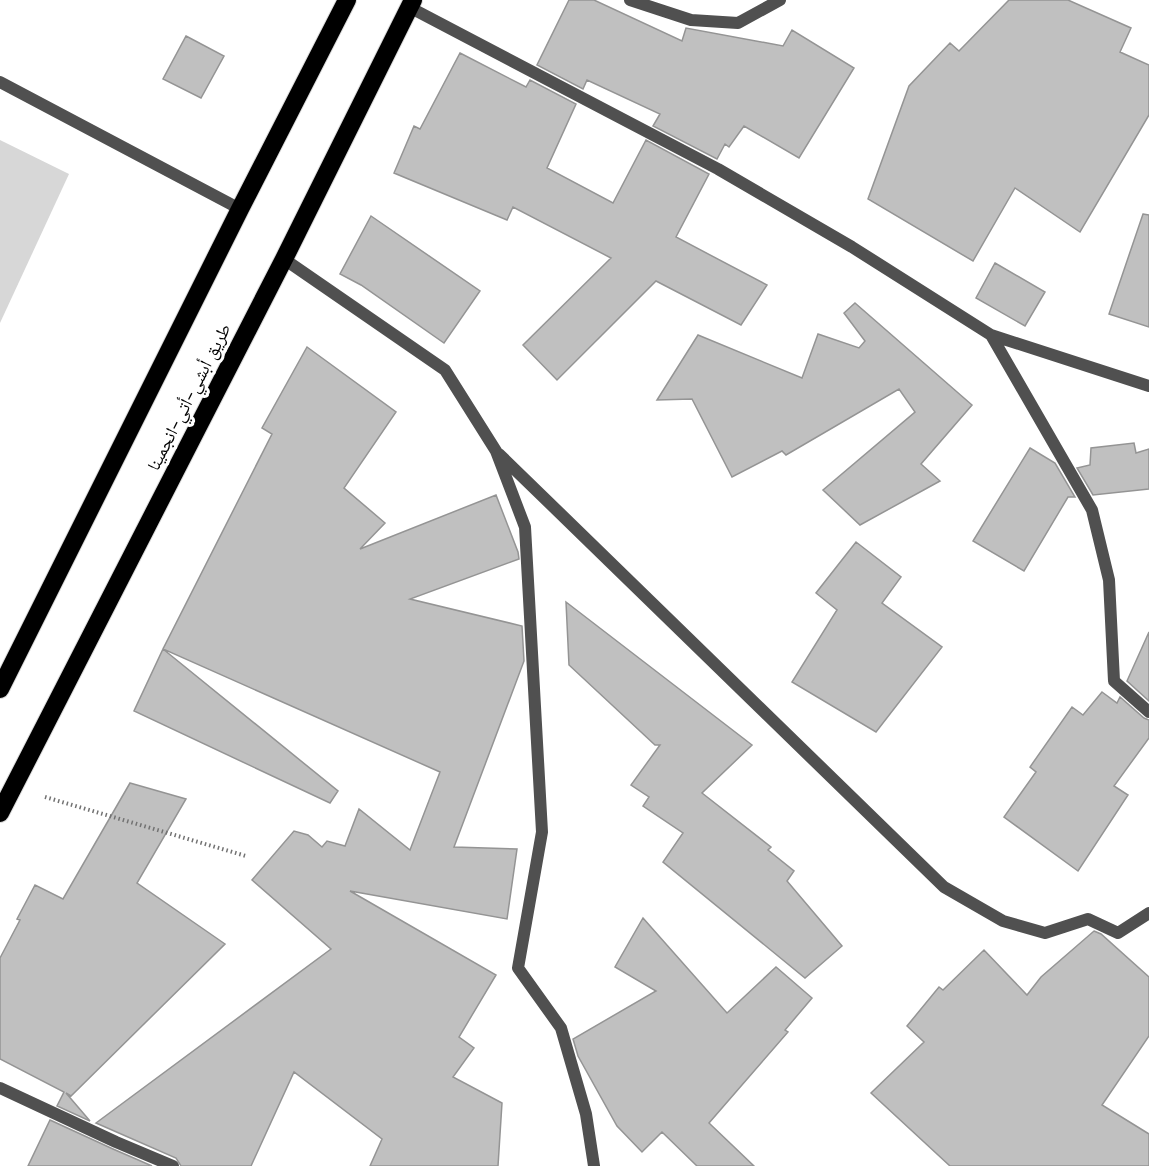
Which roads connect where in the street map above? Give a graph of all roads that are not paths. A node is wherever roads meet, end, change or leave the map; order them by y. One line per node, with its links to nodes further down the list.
1 (347, 0): 6 (highway)
2 (630, 0): 3 (street)
3 (780, 0)
4 (411, 4): 7 (highway, طريق أبشي-أتي-انجمينا); 8 (street)
5 (0, 82): 6 (street)
6 (240, 209): 11 (highway)
7 (284, 259): 10 (street); 13 (highway, طريق أبشي-أتي-انجمينا)
8 (991, 335): 9 (street); 12 (street)
9 (1149, 386)
10 (496, 451): 14 (street); 17 (street)
11 (0, 688)
12 (1149, 712)
13 (0, 813)
14 (1149, 913)
15 (0, 1088): 16 (street)
16 (172, 1166)
17 (594, 1166)

